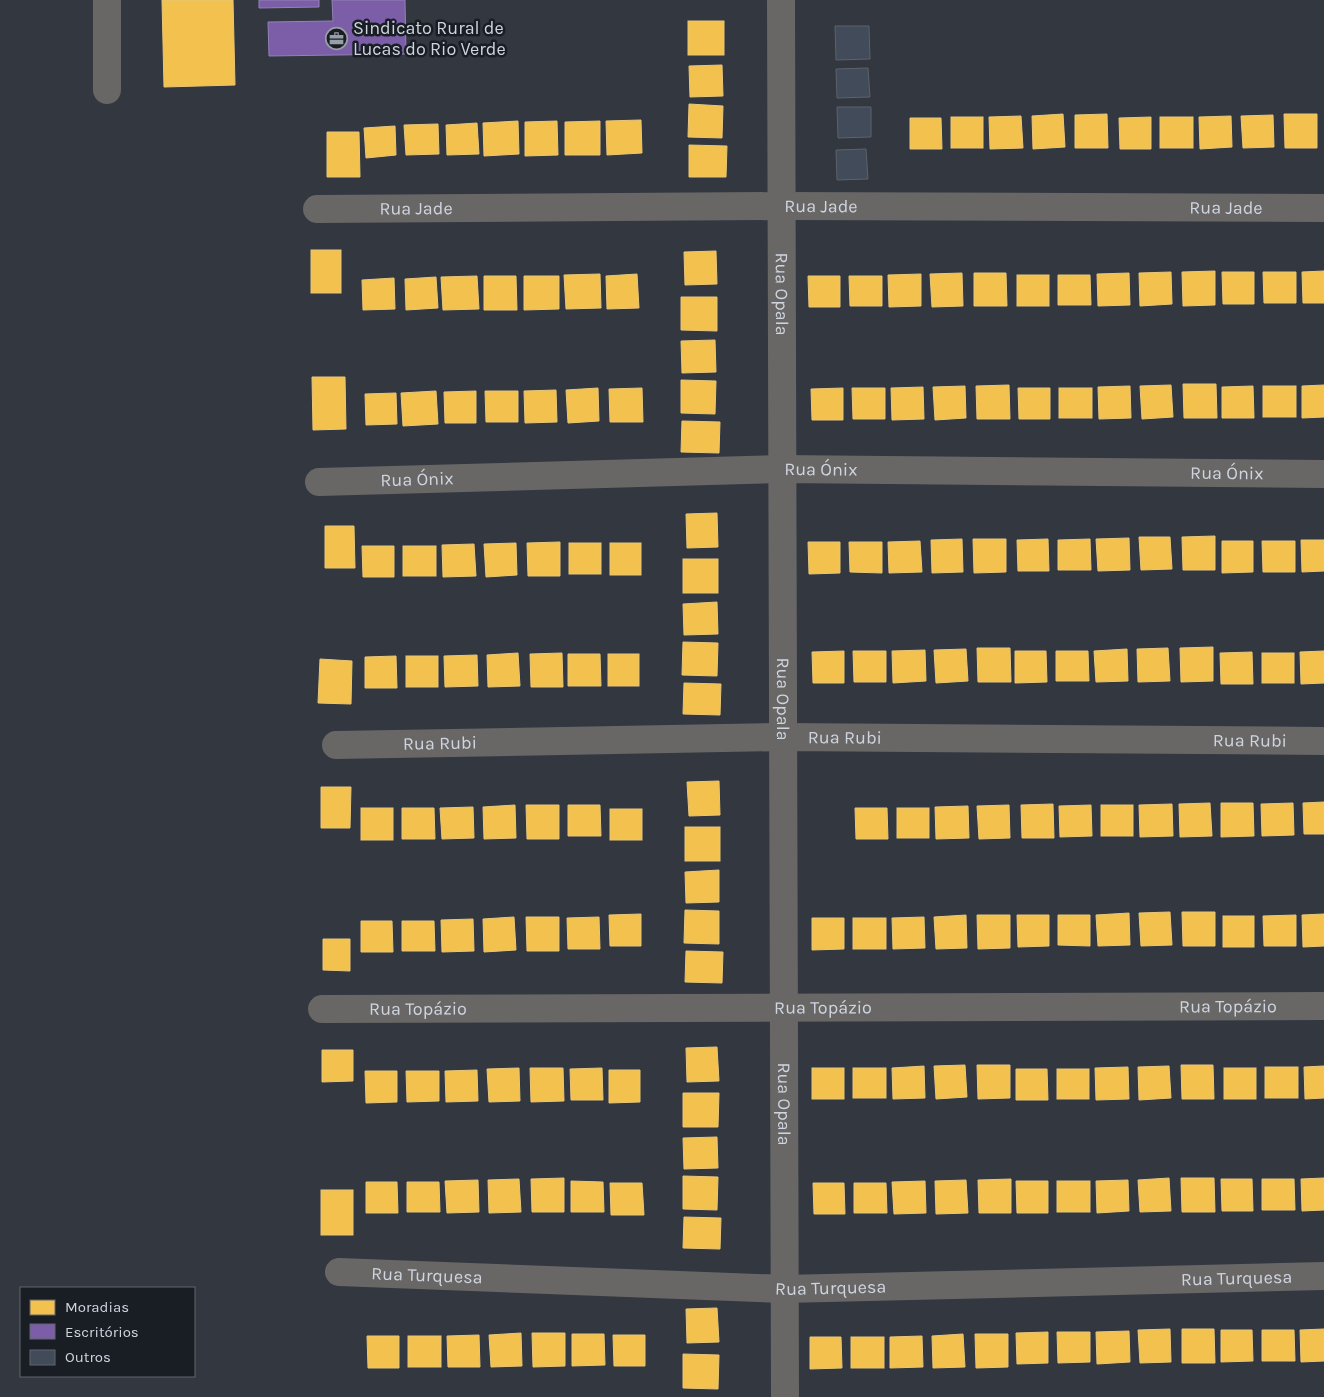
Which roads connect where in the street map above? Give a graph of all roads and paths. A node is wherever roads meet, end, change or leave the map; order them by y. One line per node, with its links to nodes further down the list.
1 (107, 0): 3 (street)
2 (781, 0): 4 (street, Rua Opala)
3 (107, 90)
4 (782, 206): 5 (street, Rua Jade); 6 (street, Rua Jade); 7 (street, Rua Opala)
5 (316, 208)
6 (1324, 208)
7 (782, 469): 8 (street, Rua Ónix); 9 (street, Rua Ónix); 10 (street, Rua Opala)
8 (1324, 474)
9 (319, 482)
10 (783, 737): 11 (street, Rua Rubi); 12 (street, Rua Rubi); 14 (street, Rua Opala)
11 (1324, 741)
12 (336, 745)
13 (1324, 1006): 14 (street, Rua Topázio)
14 (784, 1007): 15 (street, Rua Topázio); 18 (street, Rua Opala)
15 (322, 1009)
16 (339, 1272): 18 (street, Rua Turquesa)
17 (1324, 1276): 18 (street, Rua Turquesa)
18 (785, 1289): 19 (street, Rua Opala)
19 (785, 1397)

